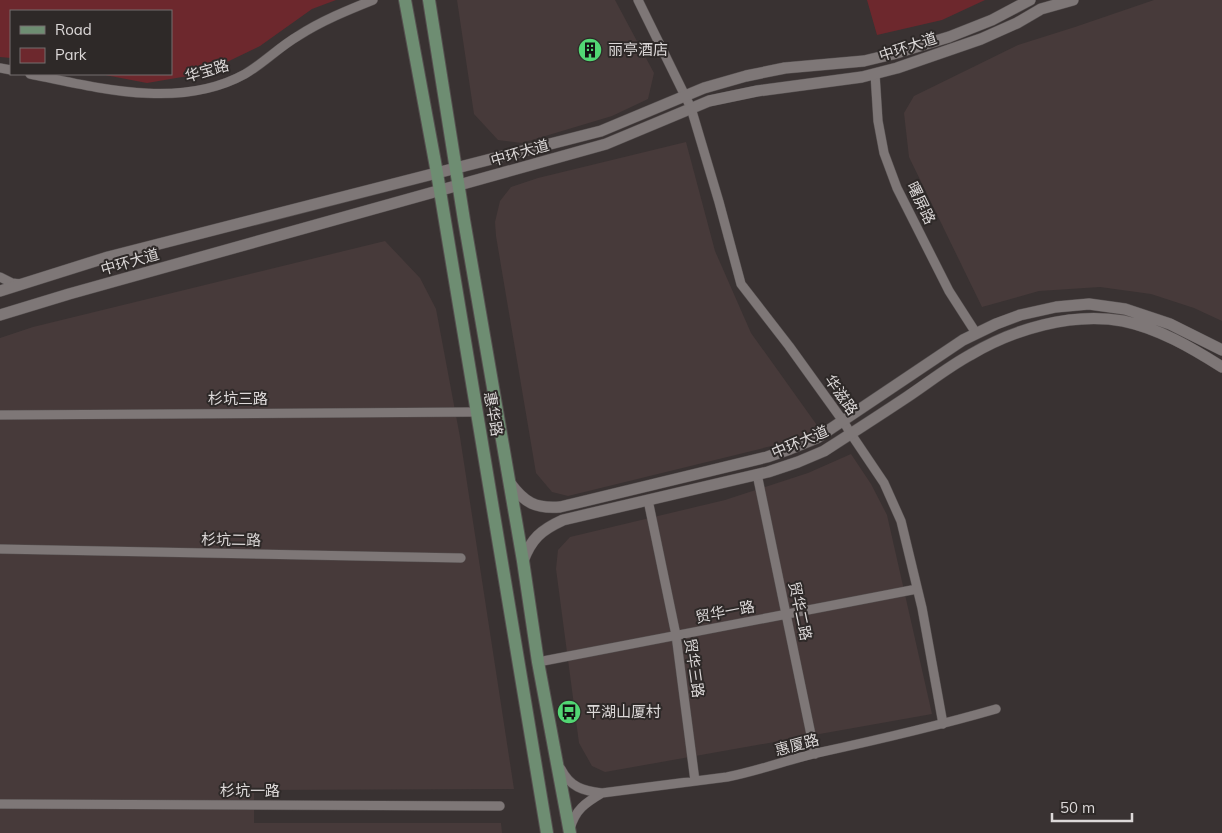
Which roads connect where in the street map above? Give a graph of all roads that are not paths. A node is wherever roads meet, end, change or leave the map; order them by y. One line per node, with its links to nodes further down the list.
1 (373, 0): 8 (street, 华宝路)
2 (405, 0): 12 (main road, 惠华路)
3 (430, 0): 11 (main road, 惠华路)
4 (638, 0): 9 (street, 华滋路)
5 (1073, 0): 7 (street, 中环大道)
6 (1028, 1): 9 (street, 中环大道)
7 (875, 74): 10 (street, 中环大道); 19 (street, 曙屏路)
8 (35, 75)
9 (684, 96): 10 (street, 华滋路); 11 (street, 中环大道)
10 (691, 108): 13 (street, 中环大道); 24 (street, 华滋路)
11 (456, 168): 12 (street, 中环大道); 13 (main road, 惠华路)
12 (437, 173): 14 (main road, 惠华路); 16 (street, 中环大道)
13 (458, 185): 14 (street, 中环大道); 27 (main road, 惠华路)
14 (440, 191): 18 (street, 中环大道); 22 (main road, 惠华路)
15 (0, 277): 16 (street)
16 (21, 284): 17 (street, 中环大道)
17 (0, 291)
18 (0, 316)
19 (976, 333): 20 (street, 中环大道); 24 (street, 中环大道)
20 (1222, 350)
21 (1222, 367): 25 (street, 中环大道)
22 (477, 412): 23 (street, 杉坑三路); 45 (main road, 惠华路)
23 (0, 414)
24 (843, 421): 25 (street, 华滋路); 27 (street, 中环大道)
25 (851, 434): 26 (street, 中环大道); 32 (street, 华滋路)
26 (757, 474): 28 (street, 中环大道); 33 (street, 贸华二路)
27 (510, 483): 31 (main road, 惠华路)
28 (648, 500): 31 (street, 中环大道); 34 (street, 贸华三路)
29 (0, 549): 30 (street, 杉坑二路)
30 (461, 558)
31 (523, 561): 35 (main road, 惠华路)
32 (917, 588): 33 (street, 贸华一路); 37 (street, 华滋路)
33 (786, 614): 34 (street, 贸华一路); 38 (street, 贸华二路)
34 (676, 635): 35 (street, 贸华一路); 40 (street, 贸华三路)
35 (538, 662): 39 (main road, 惠华路)
36 (996, 709): 37 (street, 惠厦路)
37 (943, 724): 38 (street, 惠厦路)
38 (815, 754): 40 (street, 惠厦路)
39 (558, 765): 41 (street); 44 (main road, 惠华路)
40 (695, 781): 41 (street, 惠厦路)
41 (602, 793): 44 (street)
42 (0, 804): 43 (street, 杉坑一路)
43 (500, 806)
44 (570, 832)
45 (547, 833)

